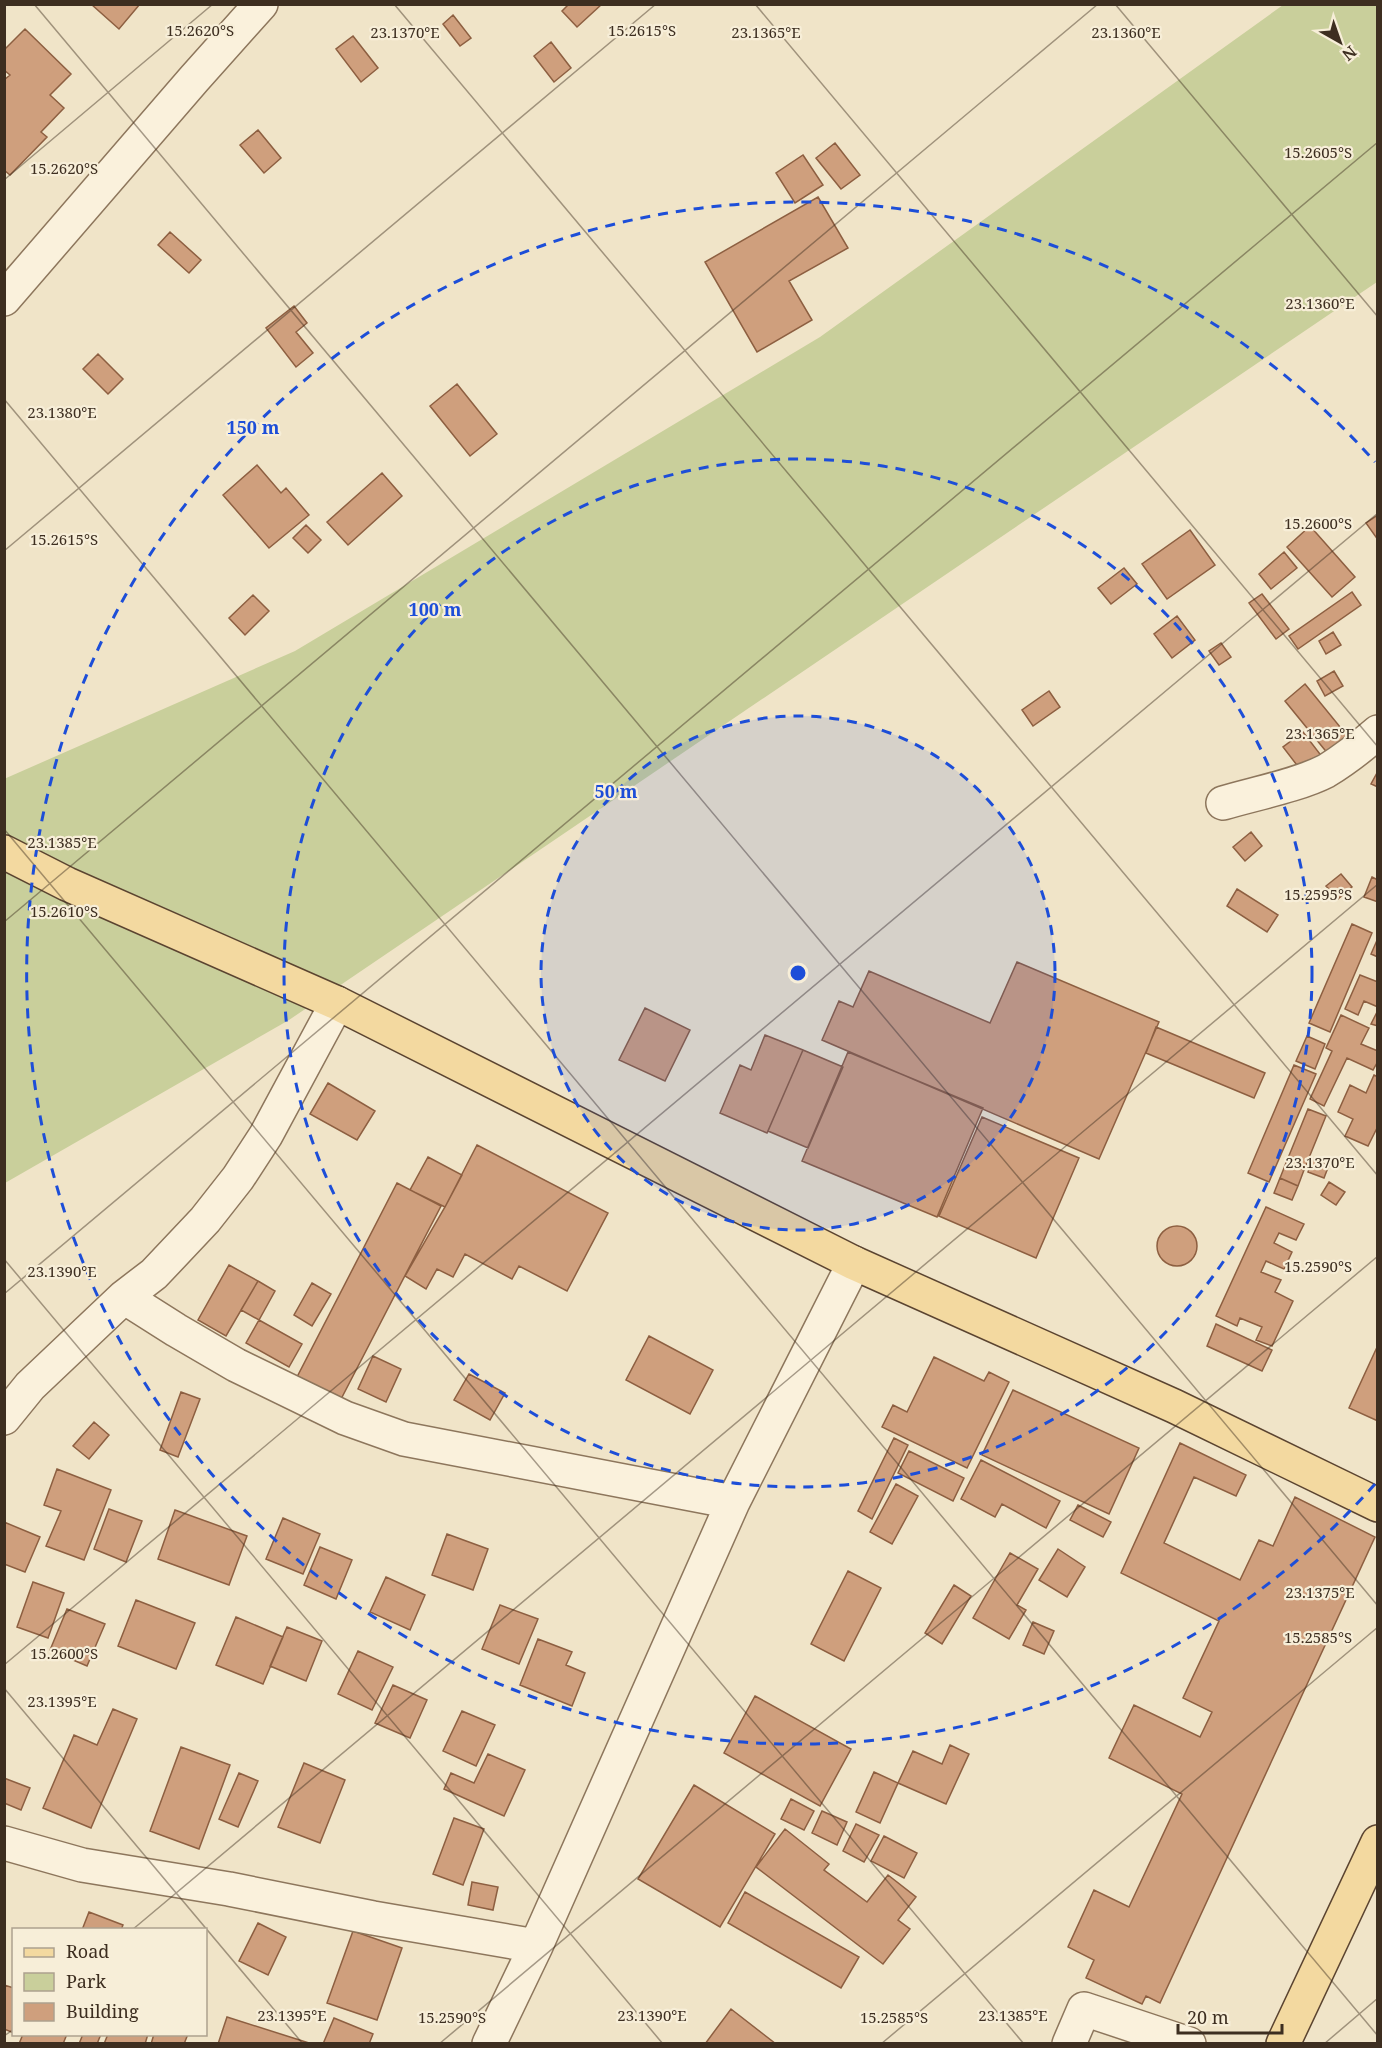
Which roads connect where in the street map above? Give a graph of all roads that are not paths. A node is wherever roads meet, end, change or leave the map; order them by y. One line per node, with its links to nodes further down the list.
1 (261, 4): 2 (street)
2 (4, 299)
3 (1377, 732): 4 (street)
4 (1223, 803)
5 (4, 852): 6 (main road)
6 (337, 1003): 7 (main road); 8 (street)
7 (854, 1263): 10 (street); 11 (main road)
8 (124, 1297): 9 (street); 10 (street)
9 (4, 1418)
10 (733, 1502): 14 (street)
11 (1377, 1505)
12 (1377, 1842): 18 (main road)
13 (4, 1843): 14 (street)
14 (536, 1946): 15 (street)
15 (489, 2043)
16 (1069, 2043): 17 (street)
17 (1189, 2043)
18 (1283, 2043)

